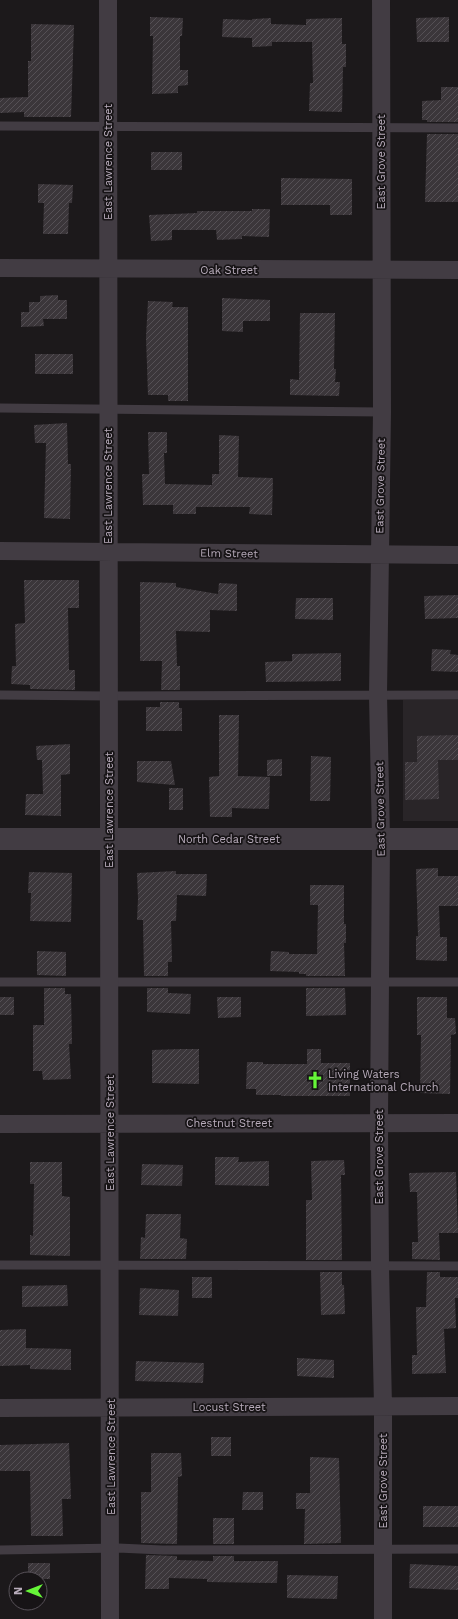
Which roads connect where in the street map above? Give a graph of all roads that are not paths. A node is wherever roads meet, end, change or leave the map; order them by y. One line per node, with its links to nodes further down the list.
1 (108, 0): 5 (street, East Lawrence Street)
2 (381, 0): 4 (street, East Grove Street)
3 (0, 126): 5 (lane)
4 (381, 126): 5 (lane); 6 (lane); 9 (street, East Grove Street)
5 (108, 128): 8 (street, East Lawrence Street)
6 (458, 128)
7 (0, 268): 8 (street, Oak Street)
8 (108, 269): 9 (street, Oak Street); 12 (street, East Lawrence Street)
9 (381, 270): 10 (street, Oak Street); 13 (street, East Grove Street)
10 (458, 270)
11 (0, 408): 12 (lane)
12 (108, 410): 13 (lane); 15 (street, East Lawrence Street)
13 (382, 412): 16 (street, East Grove Street)
14 (0, 552): 15 (street, Elm Street)
15 (108, 552): 16 (street, Elm Street); 21 (street, East Lawrence Street)
16 (379, 555): 17 (street, Elm Street); 19 (street, East Grove Street)
17 (458, 555)
18 (0, 695): 21 (lane)
19 (378, 695): 20 (lane); 21 (lane); 24 (street, East Grove Street)
20 (458, 695)
21 (108, 696): 23 (street, East Lawrence Street)
22 (0, 839): 23 (street, North Cedar Street)
23 (109, 839): 24 (street, North Cedar Street); 26 (street, East Lawrence Street)
24 (381, 839): 25 (street, North Cedar Street); 29 (street, East Grove Street)
25 (458, 839)
26 (110, 981): 27 (lane); 29 (lane); 32 (street, East Lawrence Street)
27 (0, 982)
28 (458, 982): 29 (lane)
29 (381, 983): 33 (street, East Grove Street)
30 (458, 1123): 33 (street, Chestnut Street)
31 (0, 1124): 32 (street, Chestnut Street)
32 (110, 1124): 33 (street, Chestnut Street); 35 (street, East Lawrence Street)
33 (379, 1124): 37 (street, East Grove Street)
34 (0, 1265): 35 (lane)
35 (111, 1265): 37 (lane); 38 (street, East Lawrence Street)
36 (458, 1266): 37 (lane)
37 (380, 1267): 39 (street, East Grove Street)
38 (111, 1406): 39 (street, Locust Street); 41 (street, Locust Street); 43 (street, East Lawrence Street)
39 (383, 1406): 40 (street, Locust Street); 42 (street, East Grove Street)
40 (458, 1406)
41 (0, 1408)
42 (383, 1548): 43 (lane); 44 (lane); 47 (street, East Grove Street)
43 (110, 1549): 45 (lane); 46 (street, East Lawrence Street)
44 (458, 1549)
45 (0, 1550)
46 (110, 1619)
47 (383, 1619)

